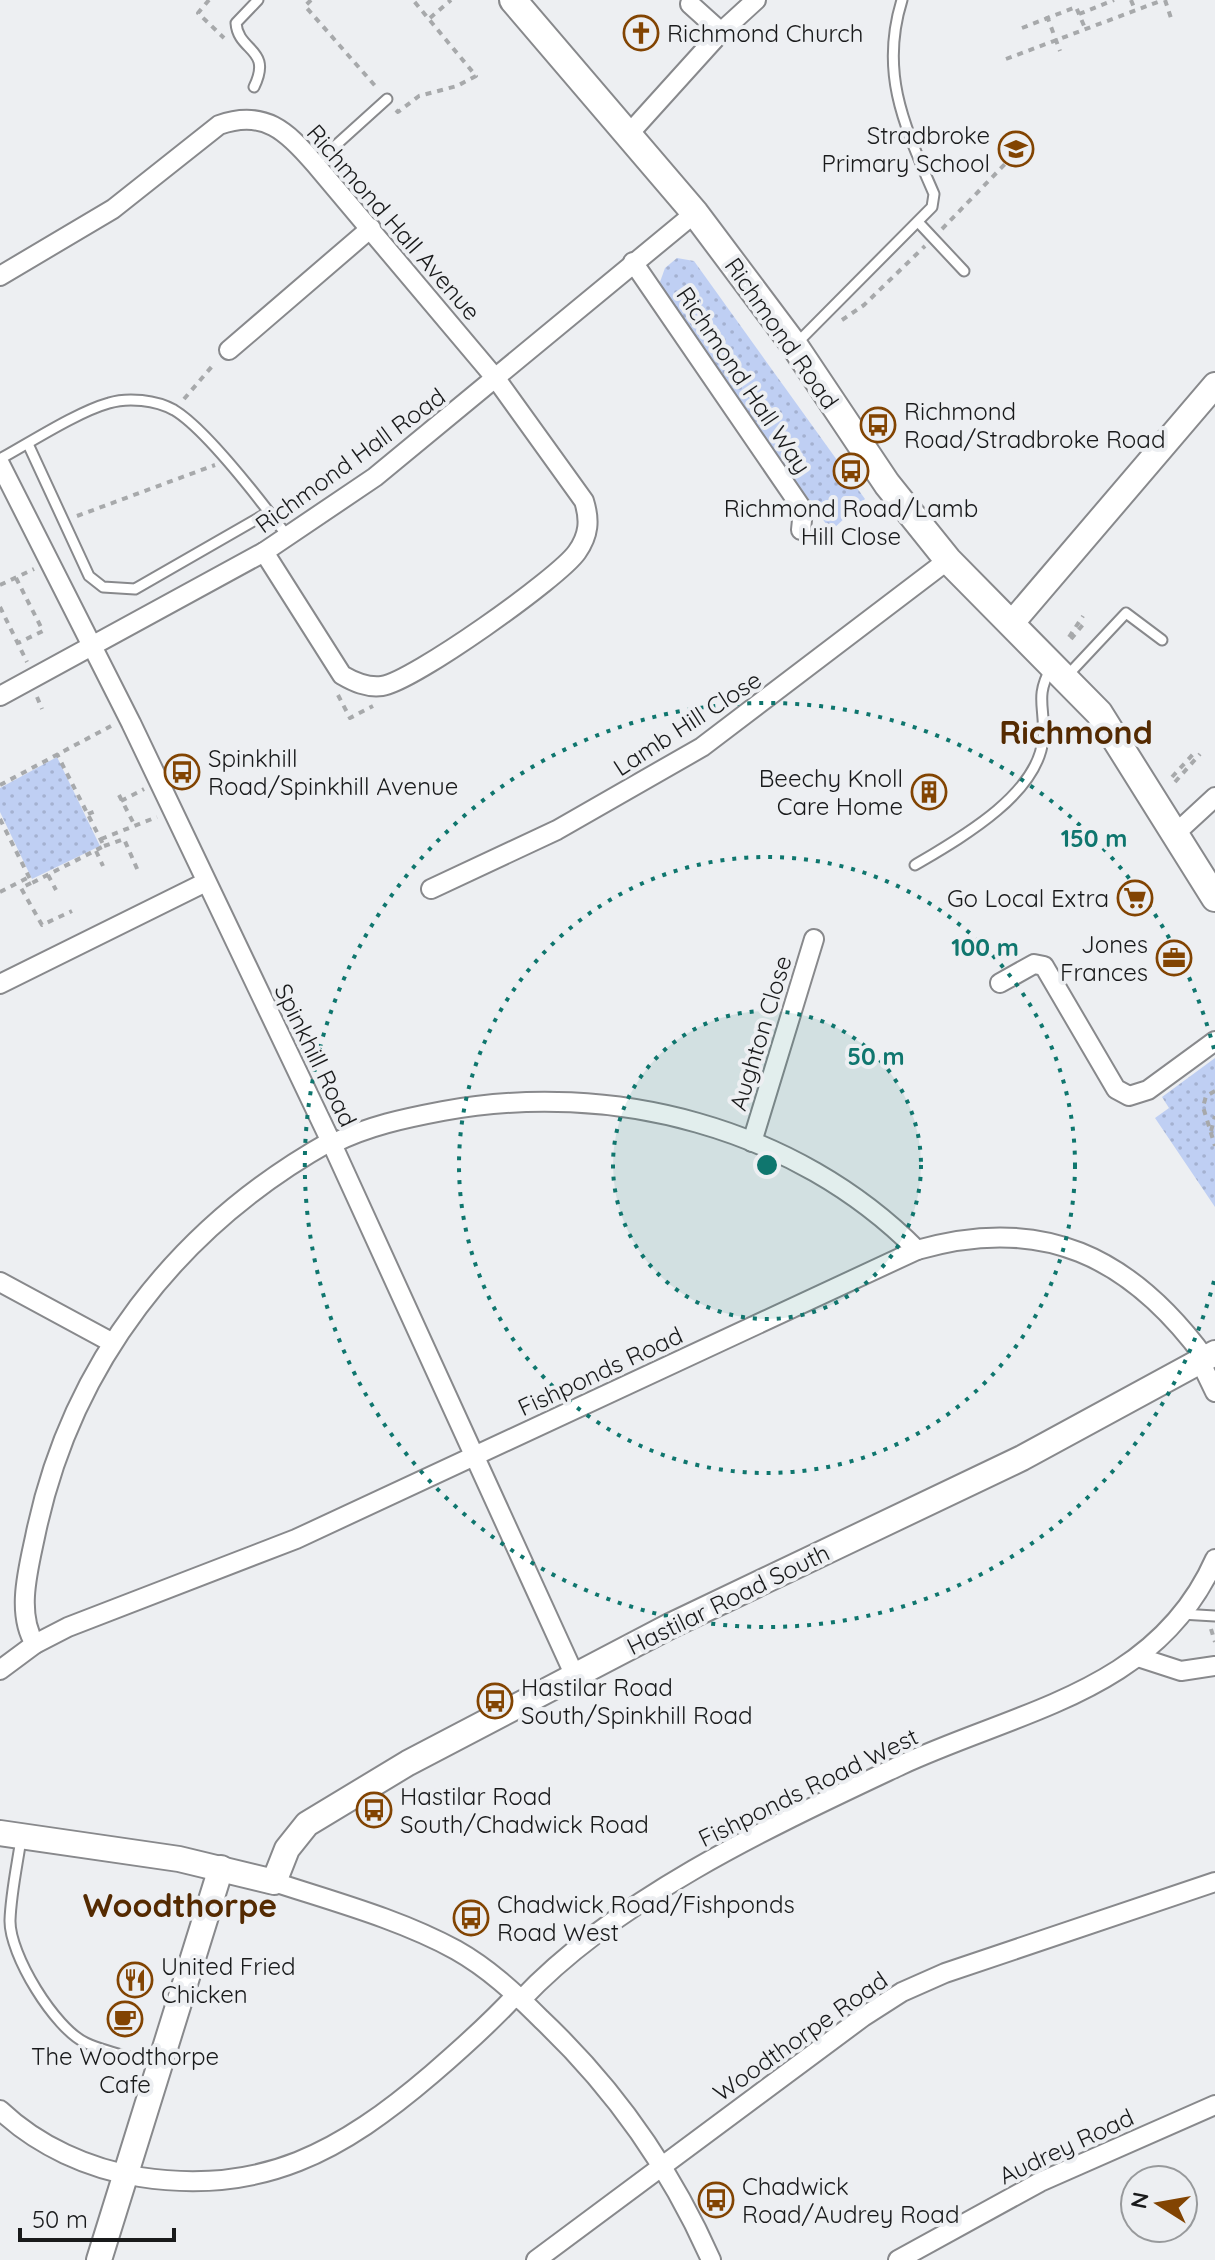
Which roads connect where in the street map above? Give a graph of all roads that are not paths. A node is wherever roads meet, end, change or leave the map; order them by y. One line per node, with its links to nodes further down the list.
1 (258, 0): 7 (lane)
2 (513, 0): 9 (main road, Richmond Road)
3 (756, 0): 6 (street)
4 (902, 0): 12 (lane)
5 (690, 4): 6 (street)
6 (721, 32): 9 (street)
7 (254, 87)
8 (387, 99): 10 (lane)
9 (627, 136): 11 (main road, Richmond Road)
10 (315, 164): 13 (street, Richmond Hall Avenue); 16 (street, Richmond Hall Avenue)
11 (695, 213): 14 (street, Richmond Hall Road); 17 (main road, Richmond Road)
12 (919, 223): 15 (lane); 17 (lane)
13 (371, 228): 18 (street); 19 (street, Richmond Hall Avenue)
14 (633, 262): 19 (street, Richmond Hall Road); 24 (street, Richmond Hall Way)
15 (964, 271)
16 (0, 276)
17 (794, 345): 27 (main road, Richmond Road)
18 (229, 350)
19 (497, 380): 25 (street, Richmond Hall Road); 26 (street, Richmond Hall Avenue)
20 (1215, 385): 28 (street)
21 (28, 444): 22 (lane); 23 (lane); 23 (lane)
22 (0, 461): 30 (street, Spinkhill Road)
23 (269, 512): 25 (lane)
24 (801, 530)
25 (288, 537): 26 (street, Richmond Hall Road)
26 (264, 552): 30 (street, Richmond Hall Road)
27 (948, 560): 28 (main road, Richmond Road); 37 (street, Lamb Hill Close)
28 (1011, 624): 31 (main road, Richmond Road)
29 (1162, 640): 31 (lane)
30 (89, 644): 32 (street, Richmond Hall Road); 36 (street, Spinkhill Road)
31 (1060, 670): 34 (main road, Richmond Road); 35 (lane)
32 (0, 696)
33 (1215, 797): 34 (street)
34 (1176, 833): 38 (main road, Richmond Road)
35 (915, 865)
36 (206, 882): 40 (street); 43 (street, Spinkhill Road)
37 (431, 889)
38 (1215, 898)
39 (814, 939): 44 (street, Aughton Close)
40 (2, 978)
41 (1000, 983): 42 (street)
42 (1215, 1041)
43 (332, 1142): 44 (street); 47 (street); 50 (street, Spinkhill Road)
44 (752, 1142): 45 (street)
45 (917, 1250): 48 (street, Fishponds Road); 50 (street, Fishponds Road)
46 (0, 1282): 47 (street)
47 (111, 1342): 54 (street)
48 (1206, 1357): 49 (street); 58 (street, Hastilar Road South)
49 (1215, 1392)
50 (473, 1456): 54 (street, Fishponds Road); 58 (street, Spinkhill Road)
51 (1215, 1559): 52 (street, Fishponds Road West)
52 (1181, 1614): 53 (lane); 55 (street, Fishponds Road West)
53 (1215, 1616)
54 (35, 1644): 57 (street, Fishponds Road)
55 (1141, 1658): 56 (street); 63 (street, Fishponds Road West)
56 (1215, 1666)
57 (0, 1670)
58 (574, 1674): 61 (street, Hastilar Road South)
59 (10, 1834): 60 (street); 64 (lane)
60 (221, 1868): 61 (street); 64 (street)
61 (274, 1882): 63 (street)
62 (1215, 1882): 67 (street, Woodthorpe Road)
63 (519, 1998): 67 (street); 68 (street, Fishponds Road West)
64 (161, 2066): 68 (street)
65 (1215, 2105): 72 (street, Audrey Road)
66 (0, 2110): 68 (street, Fishponds Road West)
67 (663, 2165): 70 (street, Woodthorpe Road); 71 (street)
68 (126, 2175): 69 (street)
69 (99, 2260)
70 (536, 2260)
71 (711, 2260)
72 (898, 2260)

